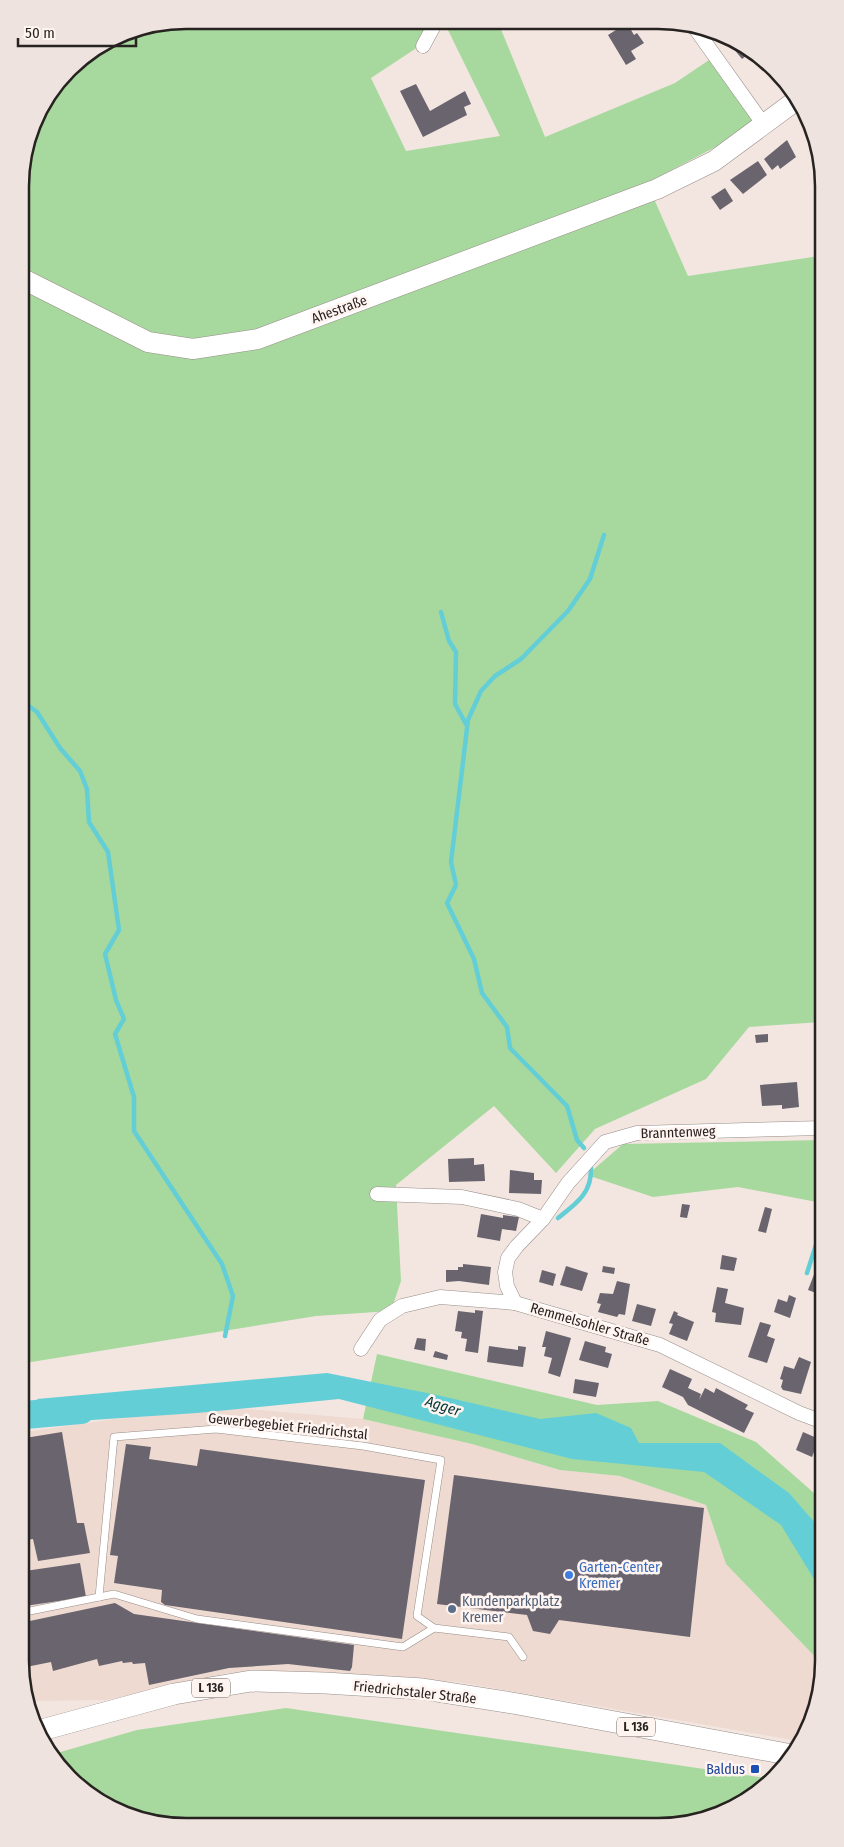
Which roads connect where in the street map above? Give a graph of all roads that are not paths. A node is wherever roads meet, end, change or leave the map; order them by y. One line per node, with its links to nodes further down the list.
1 (432, 29): 3 (street)
2 (699, 34): 5 (street)
3 (423, 46)
4 (792, 104): 5 (main road, Ahestraße)
5 (764, 125): 6 (main road, Ahestraße)
6 (29, 282)
7 (815, 1128): 9 (street, Branntenweg)
8 (377, 1194): 9 (street)
9 (543, 1220): 10 (street, Branntenweg)
10 (515, 1303): 11 (street, Remmelsohler Straße); 12 (street, Remmelsohler Straße)
11 (361, 1350)
12 (815, 1419)
13 (99, 1597): 14 (lane); 15 (lane); 15 (lane, Gewerbegebiet Friedrichstal)
14 (29, 1611)
15 (434, 1628): 16 (lane)
16 (523, 1657)
17 (45, 1729): 18 (main road, Friedrichstaler Straße / L 136)
18 (785, 1754)

